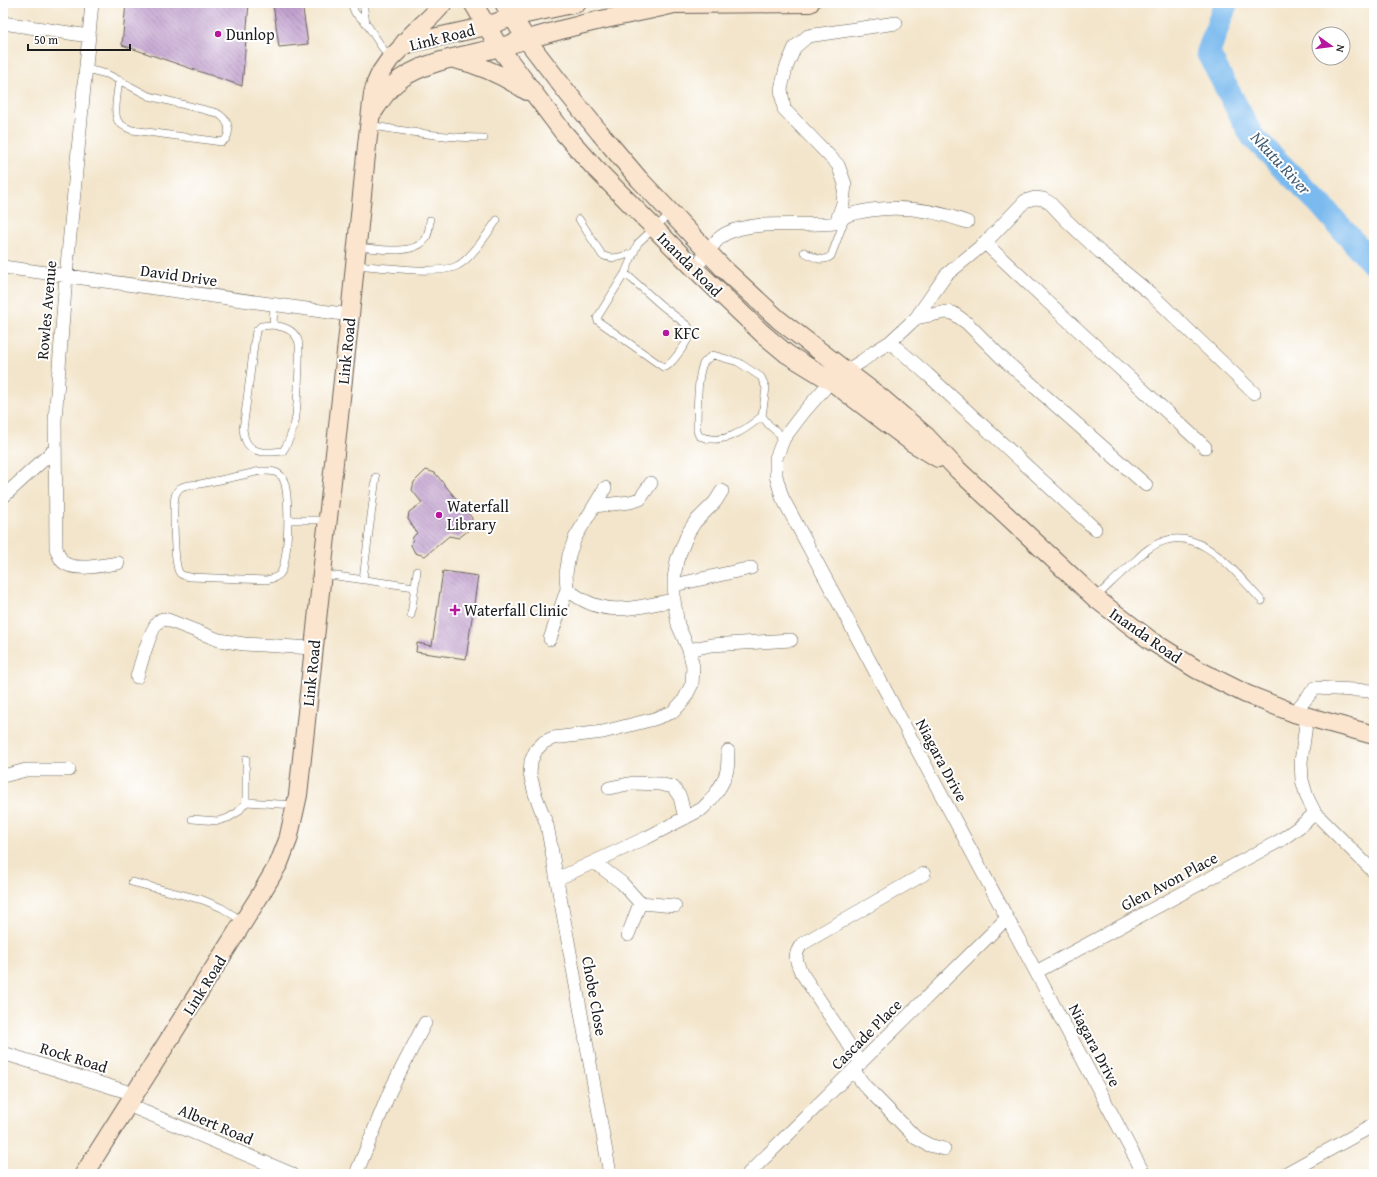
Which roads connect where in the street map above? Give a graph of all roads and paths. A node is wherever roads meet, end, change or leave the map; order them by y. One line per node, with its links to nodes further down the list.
1 (92, 3): 15 (street, Rowles Avenue)
2 (351, 3): 12 (lane)
3 (363, 3): 12 (lane)
4 (443, 3): 18 (street)
5 (474, 3): 14 (street, Inanda Road)
6 (577, 3): 10 (street, Link Road)
7 (810, 3): 9 (street, Link Road)
8 (675, 4): 9 (street, Link Road); 16 (street, Link Road)
9 (780, 4)
10 (508, 10): 14 (street, Link Road); 16 (street, Inanda Road)
11 (3, 23): 15 (street)
12 (366, 23): 18 (lane)
13 (896, 23): 28 (street)
14 (487, 26): 17 (street, Inanda Road); 18 (street, Link Road)
15 (89, 36): 20 (street, Rowles Avenue)
16 (526, 39): 17 (street, Link Road); 26 (street, Inanda Road)
17 (499, 47): 19 (street, Link Road); 23 (street, Inanda Road)
18 (396, 53): 21 (street); 24 (street, Link Road)
19 (451, 58): 21 (street, Link Road); 23 (street)
20 (86, 69): 22 (lane); 42 (street, Rowles Avenue)
21 (401, 78): 24 (street, Link Road)
22 (119, 80): 22 (lane)
23 (538, 98): 32 (street, Inanda Road)
24 (370, 121): 25 (lane); 34 (street, Link Road)
25 (484, 138)
26 (671, 213): 32 (lane); 35 (street, Inanda Road)
27 (579, 219): 37 (lane)
28 (841, 219): 31 (street); 35 (street); 36 (lane)
29 (430, 220): 34 (lane)
30 (498, 220): 38 (lane)
31 (967, 222)
32 (654, 228): 37 (lane); 40 (street, Inanda Road)
33 (985, 243): 45 (street, Niagara Drive); 49 (street, Niagara Drive); 52 (street)
34 (357, 246): 38 (street, Link Road)
35 (708, 252): 40 (street); 48 (street, Inanda Road)
36 (804, 252)
37 (633, 253): 41 (lane)
38 (355, 265): 44 (street, Link Road)
39 (3, 267): 42 (street, David Drive)
40 (695, 269): 48 (street, Inanda Road)
41 (625, 273): 41 (lane)
42 (66, 276): 43 (street, David Drive); 53 (street, Rowles Avenue)
43 (274, 305): 44 (street, David Drive); 46 (lane)
44 (350, 315): 62 (street, Link Road)
45 (916, 318): 47 (street, Niagara Drive); 56 (street)
46 (273, 325): 46 (lane)
47 (890, 342): 48 (street, Niagara Drive); 63 (street)
48 (839, 376): 51 (street, Niagara Drive); 72 (street, Inanda Road)
49 (1254, 393)
50 (762, 416): 50 (lane); 51 (lane)
51 (784, 438): 101 (street, Niagara Drive)
52 (1205, 447)
53 (54, 450): 59 (street); 64 (street, Rowles Avenue)
54 (376, 477): 68 (lane)
55 (651, 483): 60 (street)
56 (1146, 485)
57 (605, 488): 60 (street)
58 (722, 491): 69 (street, Chobe Close)
59 (3, 497)
60 (594, 506): 71 (street)
61 (288, 520): 61 (lane); 62 (lane)
62 (327, 520): 67 (street, Link Road)
63 (1095, 529)
64 (118, 563)
65 (751, 568): 69 (street)
66 (417, 571): 70 (lane)
67 (321, 574): 68 (lane); 78 (street, Link Road)
68 (363, 579): 70 (lane)
69 (674, 585): 73 (street, Chobe Close)
70 (415, 587): 75 (lane)
71 (567, 589): 73 (street); 76 (street)
72 (1095, 598): 74 (lane); 82 (street, Inanda Road)
73 (674, 600): 79 (street, Chobe Close)
74 (1262, 600)
75 (411, 615)
76 (550, 639)
77 (791, 640): 79 (street)
78 (313, 648): 80 (street); 90 (street, Link Road)
79 (689, 650): 97 (street, Chobe Close)
80 (137, 677)
81 (1374, 690): 82 (street)
82 (1301, 715): 83 (street, Inanda Road); 91 (street)
83 (1374, 735)
84 (728, 751): 92 (street)
85 (246, 759): 89 (lane)
86 (70, 770): 87 (street)
87 (3, 776)
88 (610, 788): 92 (street)
89 (246, 802): 90 (lane); 93 (lane)
90 (296, 805): 102 (street, Link Road)
91 (1315, 813): 95 (street); 104 (street, Glen Avon Place)
92 (685, 818): 94 (street)
93 (192, 819)
94 (594, 862): 97 (street); 99 (street)
95 (1374, 872)
96 (924, 874): 107 (street)
97 (556, 879): 114 (street, Chobe Close)
98 (132, 882): 102 (lane)
99 (640, 902): 100 (street); 103 (street)
100 (675, 906)
101 (1007, 918): 104 (street, Niagara Drive); 107 (street, Cascade Place)
102 (244, 922): 108 (street, Link Road)
103 (628, 935)
104 (1036, 972): 116 (street, Niagara Drive)
105 (425, 1023): 113 (street)
106 (3, 1054): 108 (street, Rock Road)
107 (857, 1066): 110 (street); 115 (street, Cascade Place)
108 (131, 1100): 111 (street, Link Road); 112 (street, Albert Road)
109 (1374, 1125): 117 (street)
110 (944, 1149)
111 (84, 1174)
112 (292, 1174)
113 (356, 1174)
114 (610, 1174)
115 (748, 1174)
116 (1144, 1174)
117 (1285, 1174)

